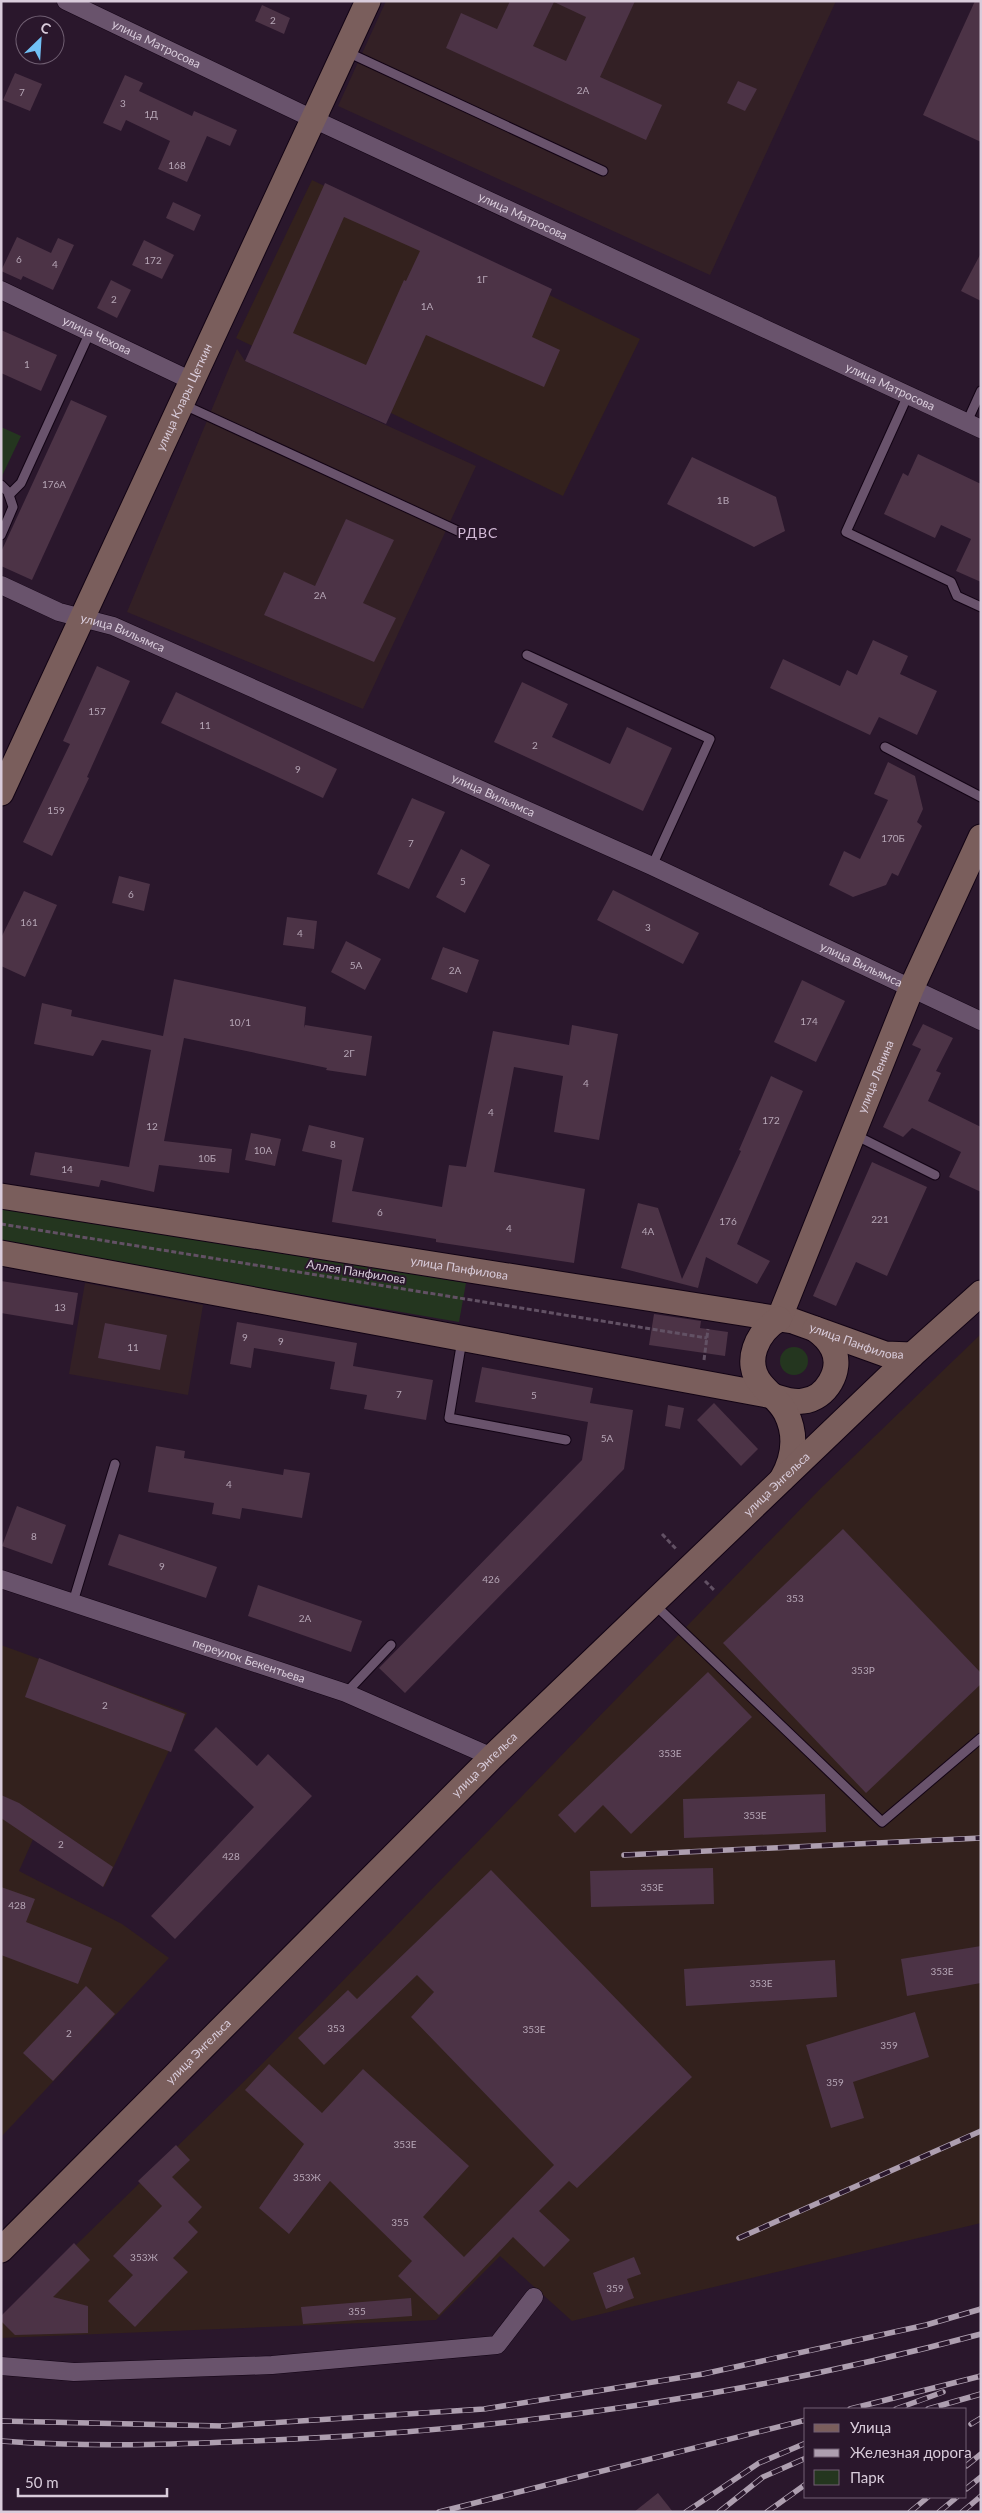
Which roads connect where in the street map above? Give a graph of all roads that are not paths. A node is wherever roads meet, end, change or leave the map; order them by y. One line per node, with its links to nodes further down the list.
1 (66, 1): 4 (street, улица Матросова)
2 (368, 1): 3 (street, улица Клары Цеткин)
3 (345, 50): 4 (street, улица Клары Цеткин); 5 (lane)
4 (313, 118): 8 (street, улица Клары Цеткин); 10 (street, улица Матросова)
5 (603, 171)
6 (1, 290): 7 (street, улица Чехова)
7 (90, 332): 8 (street, улица Чехова); 14 (lane)
8 (192, 381): 11 (street, улица Клары Цеткин)
9 (981, 392): 12 (lane)
10 (908, 395): 12 (street, улица Матросова); 18 (lane)
11 (182, 404): 15 (lane); 19 (street, улица Клары Цеткин)
12 (974, 425)
13 (1, 485): 14 (lane)
14 (9, 495): 16 (lane)
15 (460, 532)
16 (1, 535)
17 (1, 585): 19 (street, улица Вильямса)
18 (981, 607)
19 (82, 618): 22 (street, улица Клары Цеткин); 25 (street, улица Вильямса)
20 (526, 655): 25 (lane)
21 (885, 747): 23 (lane)
22 (1, 793)
23 (981, 797)
24 (981, 837): 26 (street, улица Ленина)
25 (652, 866): 26 (street, улица Вильямса)
26 (911, 989): 27 (street, улица Вильямса); 28 (street, улица Ленина)
27 (981, 1021)
28 (853, 1134): 29 (lane); 33 (street, улица Ленина)
29 (935, 1175)
30 (1, 1196): 33 (street, улица Панфилова)
31 (1, 1252): 35 (street)
32 (981, 1293): 36 (street, улица Энгельса)
33 (779, 1320): 34 (street, улица Панфилова); 37 (street)
34 (810, 1326): 36 (street, улица Панфилова); 37 (street)
35 (463, 1338): 37 (street); 39 (lane)
36 (912, 1355): 38 (street, улица Энгельса)
37 (780, 1398): 38 (street); 41 (street)
38 (852, 1413): 41 (street, улица Энгельса)
39 (566, 1440)
40 (115, 1464): 43 (lane)
41 (780, 1483): 44 (street, улица Энгельса)
42 (1, 1579): 43 (street, переулок Бекентьева)
43 (73, 1602): 46 (street, переулок Бекентьева)
44 (653, 1604): 47 (lane); 48 (street, улица Энгельса)
45 (391, 1644): 46 (lane)
46 (346, 1693): 48 (street, переулок Бекентьева)
47 (981, 1738)
48 (492, 1757): 49 (street, улица Энгельса)
49 (1, 2250)
50 (534, 2297): 51 (street)
51 (1, 2366)

